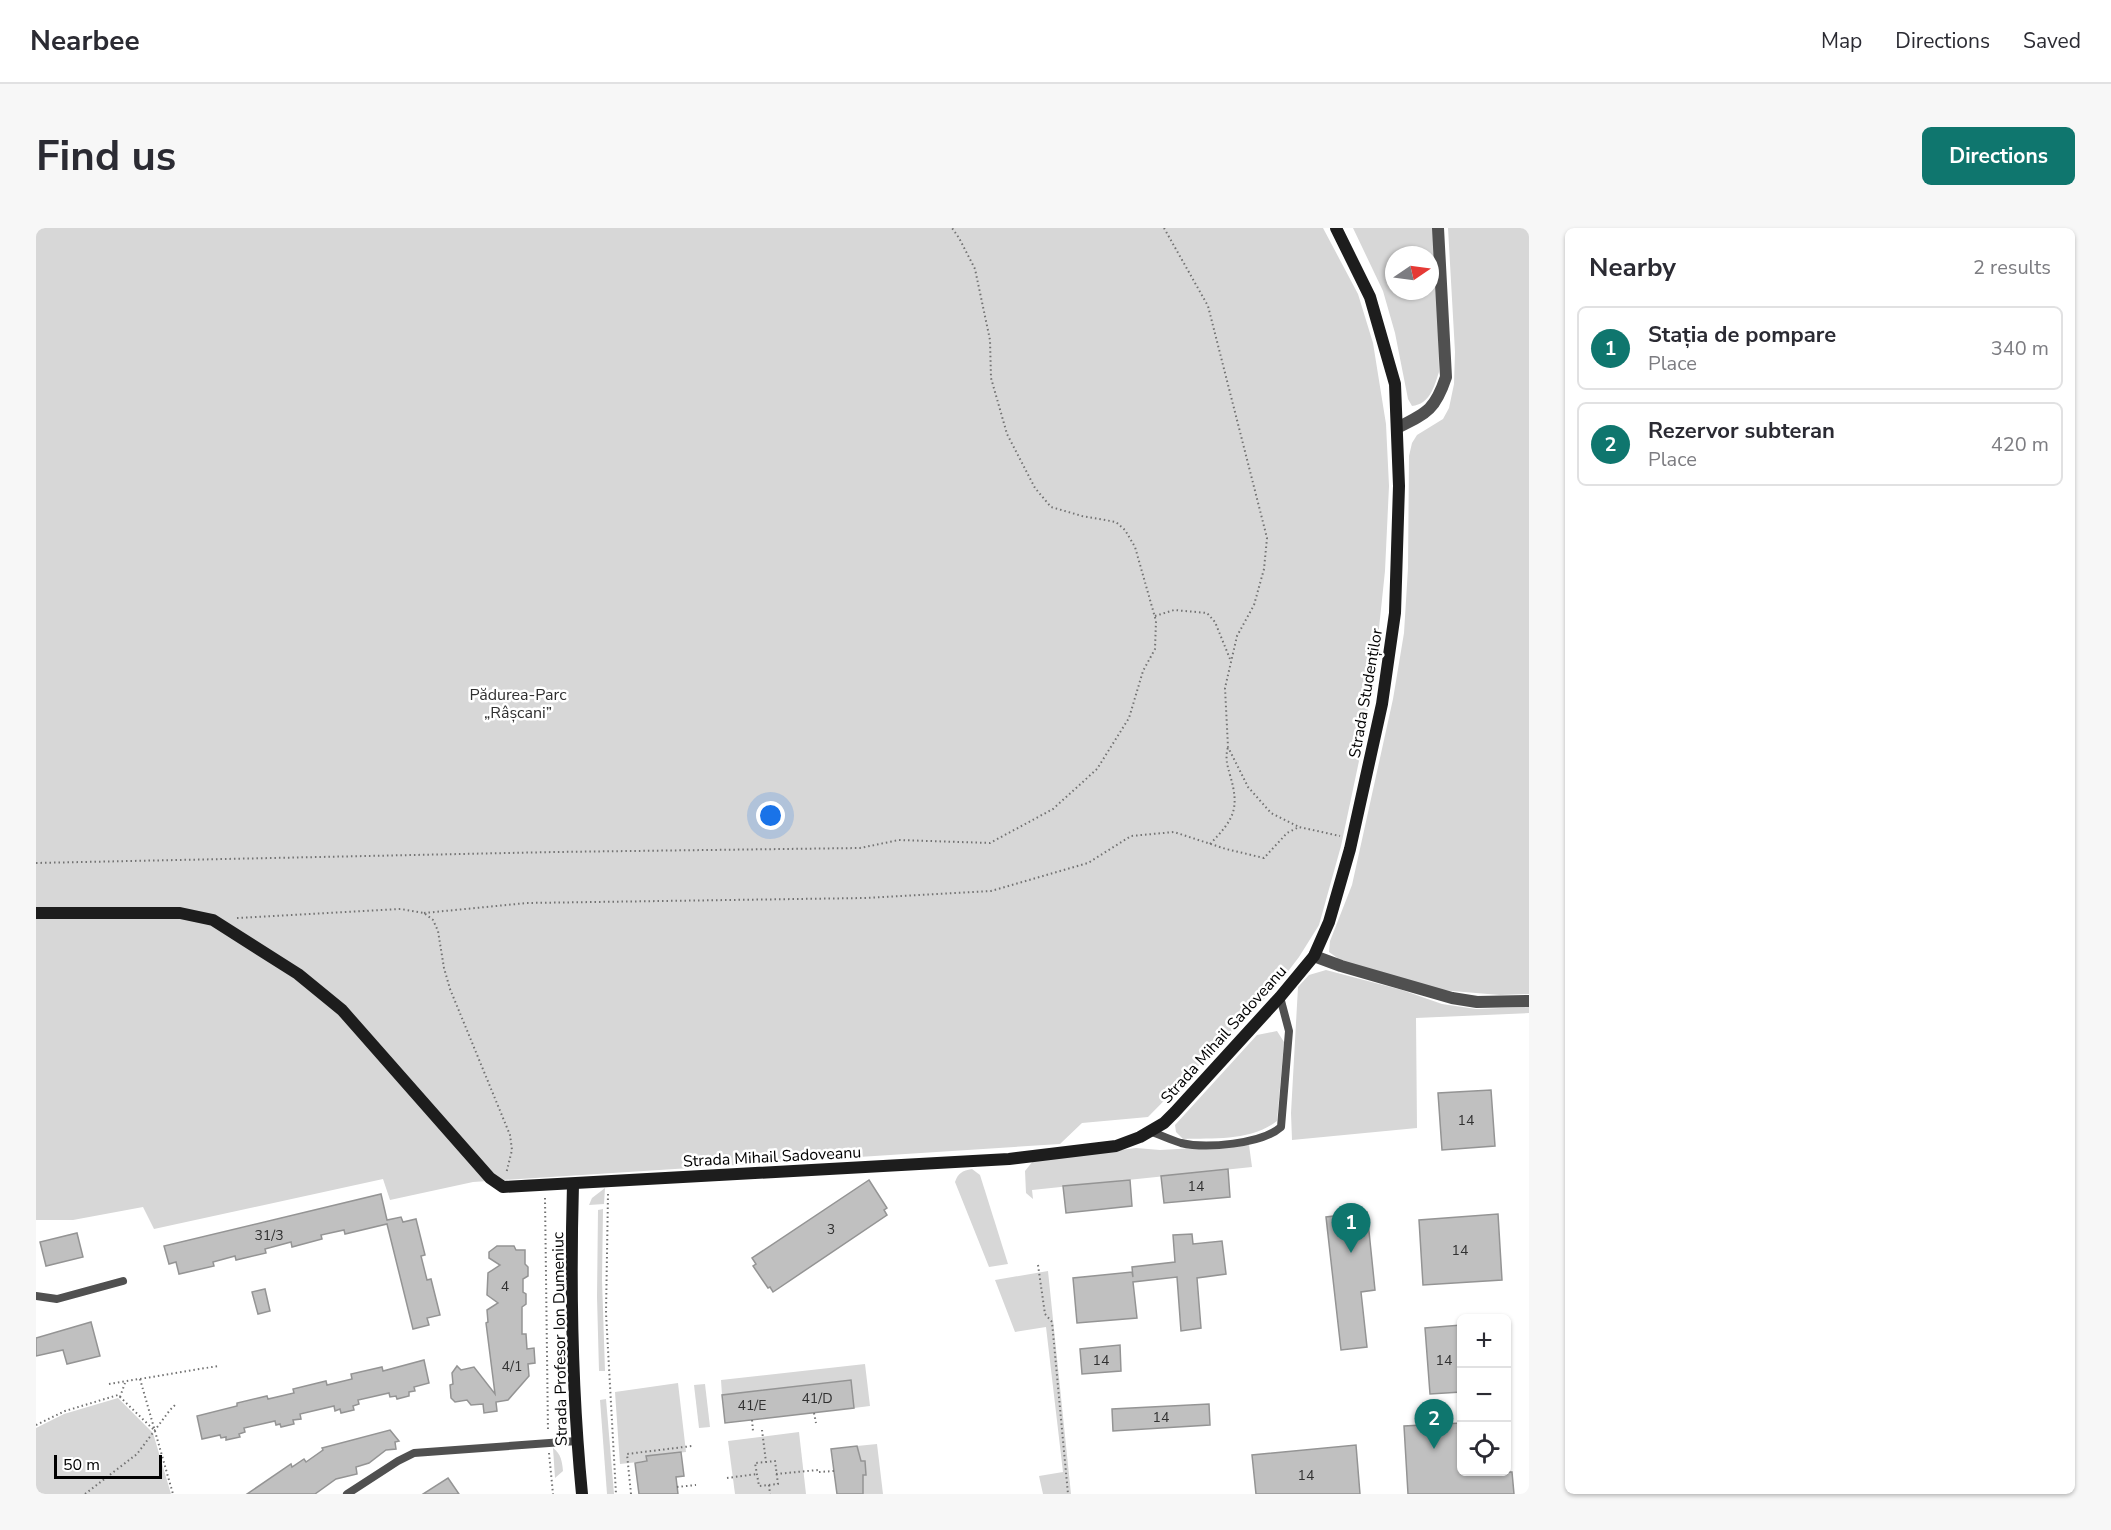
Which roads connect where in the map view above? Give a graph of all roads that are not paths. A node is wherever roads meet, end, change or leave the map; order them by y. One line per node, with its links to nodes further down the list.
1 (1336, 228): 3 (main road, Strada Studenților)
2 (1438, 228): 3 (street)
3 (1397, 428): 5 (main road, Strada Studenților)
4 (36, 913): 9 (main road, Strada Mihail Sadoveanu)
5 (1314, 956): 6 (main road, Strada Mihail Sadoveanu); 7 (street)
6 (1280, 998): 8 (main road, Strada Mihail Sadoveanu); 8 (lane)
7 (1529, 1001)
8 (1150, 1131): 9 (main road, Strada Mihail Sadoveanu)
9 (573, 1184): 12 (main road, Strada Profesor Ion Dumeniuc)
10 (123, 1281): 11 (lane)
11 (36, 1296)
12 (577, 1441): 13 (lane); 14 (main road, Strada Profesor Ion Dumeniuc)
13 (346, 1494)
14 (582, 1494)

